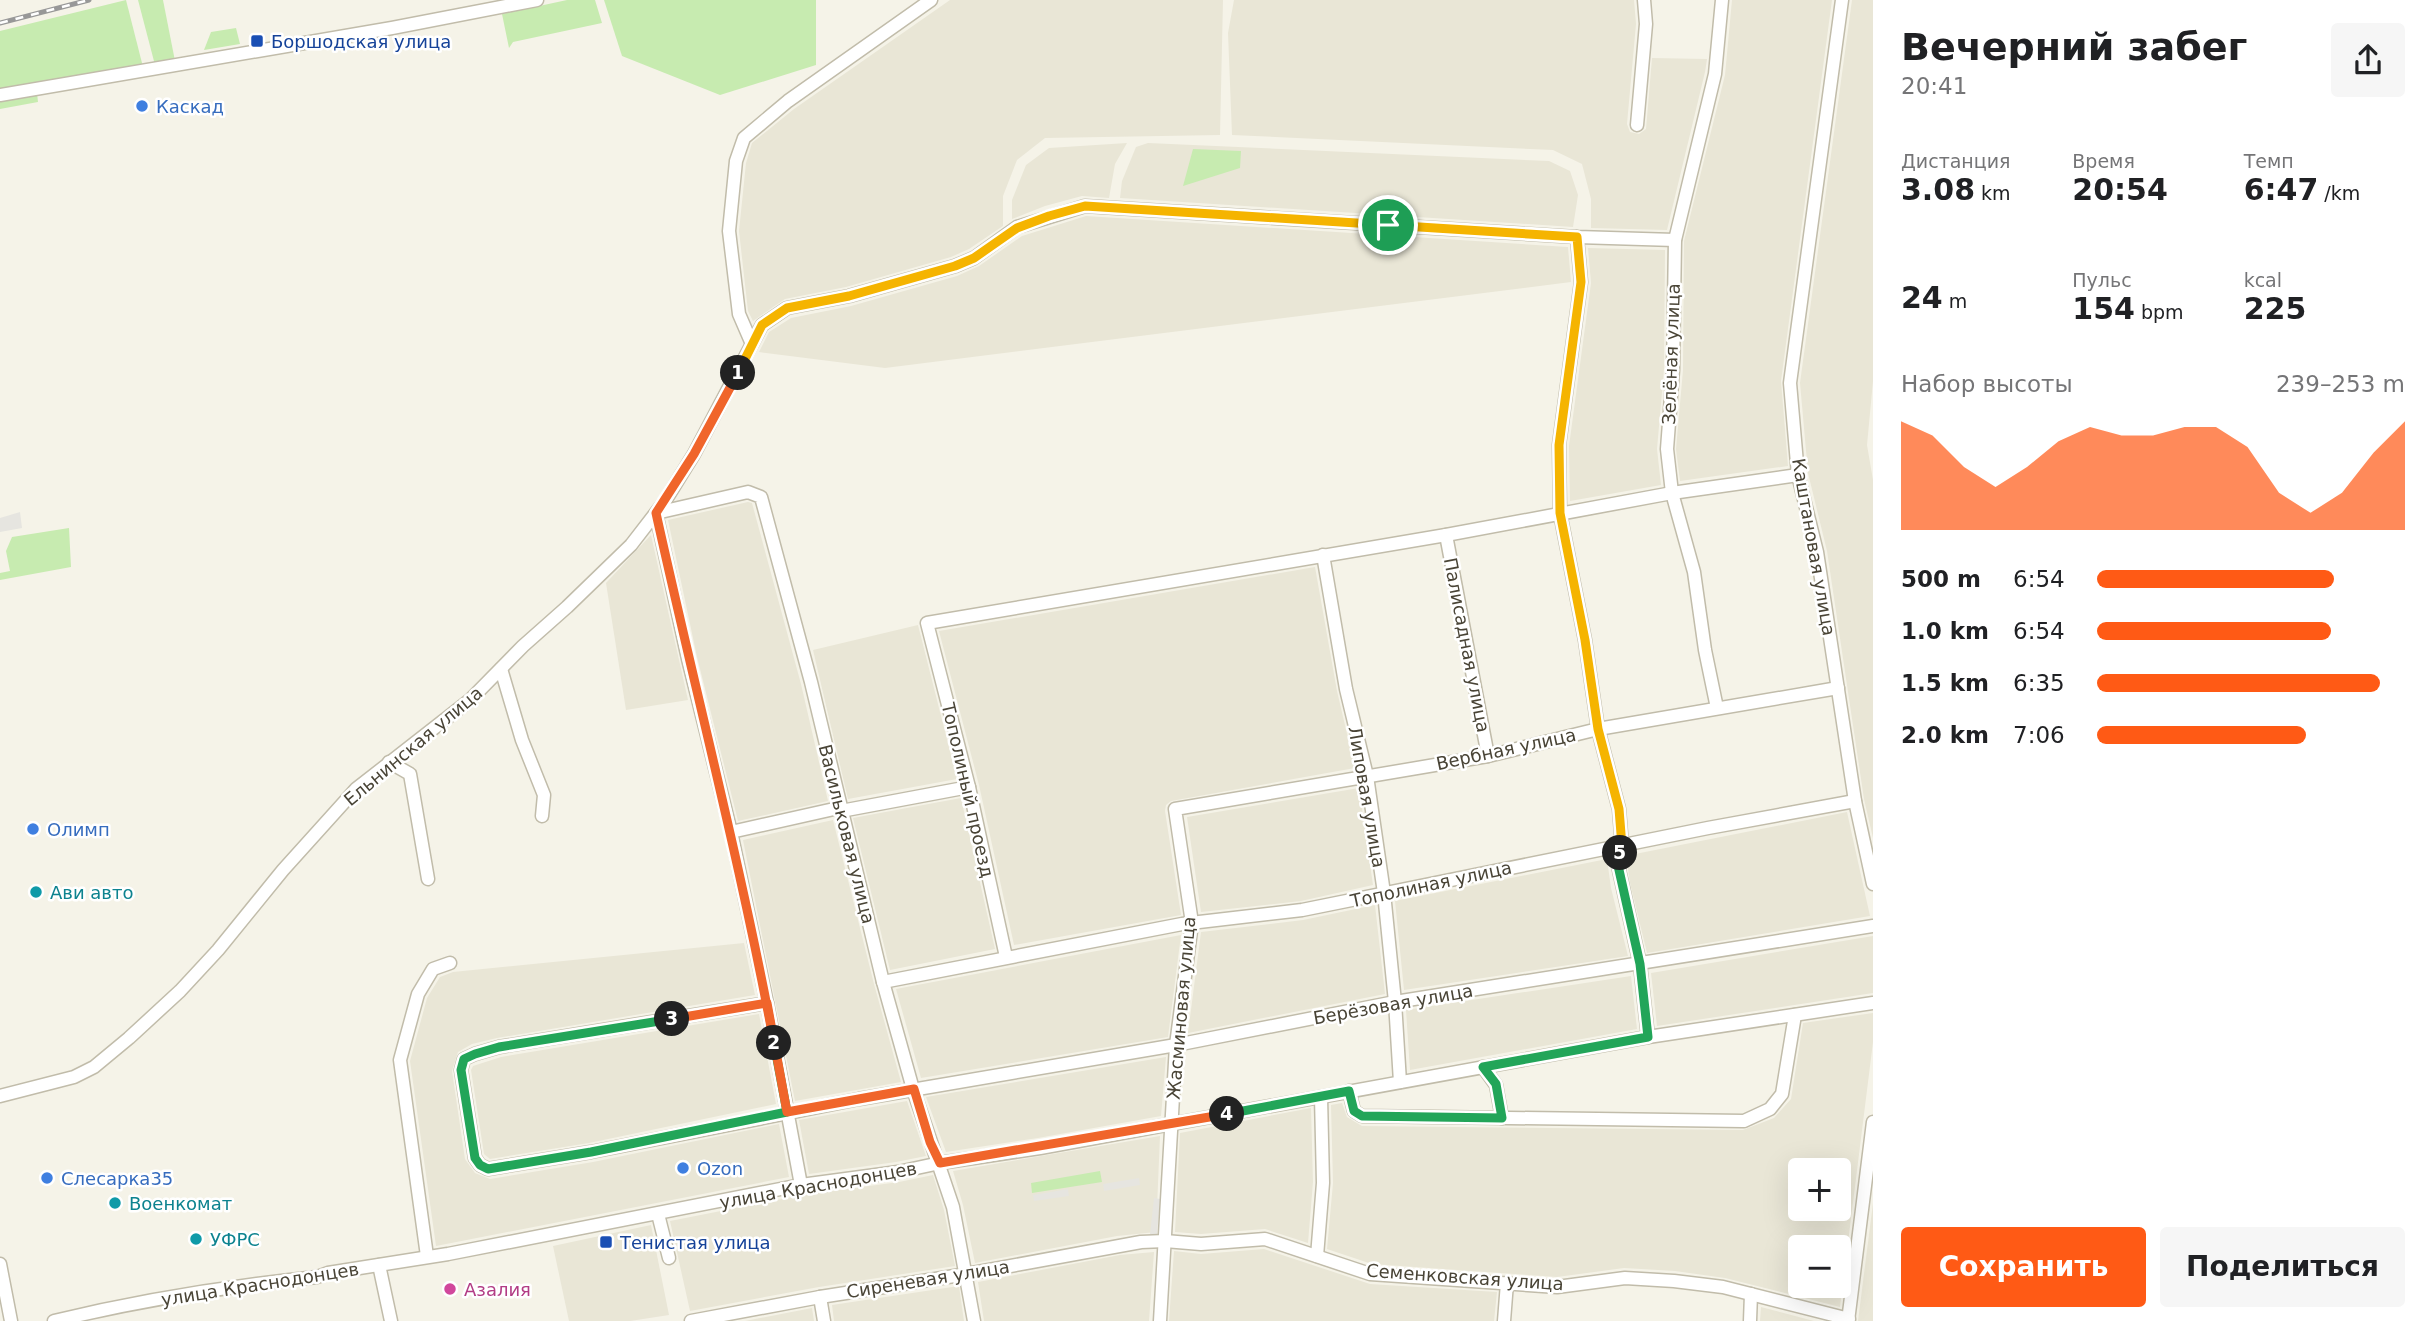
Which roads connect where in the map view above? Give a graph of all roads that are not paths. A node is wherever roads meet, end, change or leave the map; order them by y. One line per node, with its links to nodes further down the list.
1 (537, 0): 6 (street)
2 (931, 0): 10 (street)
3 (1643, 0): 7 (street)
4 (1722, 0): 9 (street, Зелёная улица)
5 (1842, 0): 11 (street, Каштановая улица)
6 (0, 95)
7 (1637, 125)
8 (1577, 237): 9 (street); 10 (street, Ельнинская улица); 14 (street)
9 (1675, 240): 12 (street, Зелёная улица)
10 (752, 344): 13 (street, Ельнинская улица)
11 (1798, 475): 12 (street); 18 (street, Каштановая улица)
12 (1672, 493): 14 (street); 19 (street, Зелёная улица)
13 (656, 513): 17 (street, Ельнинская улица); 27 (street, Васильковая улица); 29 (street)
14 (1560, 513): 15 (street); 20 (street)
15 (1447, 535): 16 (street); 21 (street, Палисадная улица)
16 (1323, 555): 23 (street, Липовая улица); 24 (street, Тополиный проезд)
17 (501, 669): 22 (street, Ельнинская улица); 28 (street)
18 (1838, 688): 19 (street, Вербная улица); 25 (street, Каштановая улица)
19 (1717, 708): 20 (street, Вербная улица)
20 (1598, 729): 21 (street, Вербная улица); 30 (street)
21 (1488, 756): 23 (street, Вербная улица)
22 (389, 762): 31 (street); 50 (street, Ельнинская улица)
23 (1367, 776): 26 (street, Вербная улица); 33 (street, Липовая улица)
24 (969, 787): 27 (street); 36 (street, Тополиный проезд)
25 (1855, 801): 30 (street, Тополиная улица); 32 (street, Каштановая улица)
26 (1175, 809): 34 (street, Жасминовая улица)
27 (841, 811): 29 (street); 39 (street, Васильковая улица)
28 (542, 816)
29 (731, 832): 41 (street)
30 (1622, 846): 33 (street, Тополиная улица); 38 (street)
31 (428, 878)
32 (1873, 884)
33 (1384, 893): 34 (street, Тополиная улица); 40 (street, Липовая улица)
34 (1192, 923): 36 (street, Тополиная улица); 45 (street, Жасминовая улица)
35 (1873, 926): 38 (street, Берёзовая улица)
36 (1006, 957): 39 (street, Тополиная улица)
37 (450, 963): 60 (street)
38 (1640, 964): 40 (street, Берёзовая улица); 44 (street)
39 (883, 982): 48 (street, Васильковая улица)
40 (1395, 1002): 45 (street, Берёзовая улица); 47 (street, Липовая улица)
41 (767, 1003): 52 (street); 52 (street, Берёзовая улица)
42 (1873, 1003): 43 (street, улица Краснодонцев)
43 (1795, 1015): 44 (street, улица Краснодонцев); 53 (street)
44 (1648, 1037): 46 (street, улица Краснодонцев)
45 (1176, 1045): 48 (street, Берёзовая улица); 55 (street, Жасминовая улица)
46 (1483, 1067): 47 (street, улица Краснодонцев); 53 (street)
47 (1400, 1082): 49 (street, улица Краснодонцев)
48 (914, 1089): 52 (street, Берёзовая улица); 56 (street, Васильковая улица)
49 (1349, 1091): 51 (street, улица Краснодонцев); 53 (street)
50 (0, 1096)
51 (1321, 1097): 55 (street, улица Краснодонцев); 61 (street)
52 (787, 1112): 57 (street)
53 (1502, 1118)
54 (1873, 1122): 69 (street)
55 (1171, 1125): 56 (street, улица Краснодонцев); 59 (street, Жасминовая улица)
56 (940, 1163): 57 (street, улица Краснодонцев); 65 (street, Васильковая улица)
57 (801, 1185): 58 (street, улица Краснодонцев)
58 (658, 1214): 60 (street, улица Краснодонцев); 62 (street)
59 (1165, 1241): 61 (street, Семенковская улица); 65 (street, Сиреневая улица); 76 (street, Жасминовая улица)
60 (427, 1256): 64 (street, улица Краснодонцев)
61 (1317, 1256): 66 (street, Семенковская улица)
62 (669, 1258)
63 (0, 1264): 70 (street)
64 (379, 1265): 71 (street, улица Краснодонцев); 72 (street)
65 (967, 1274): 68 (street, Сиреневая улица); 75 (street, Васильковая улица)
66 (1507, 1283): 67 (street, Семенковская улица); 77 (street)
67 (1751, 1294): 69 (street, Семенковская улица); 78 (street)
68 (820, 1297): 73 (street, Сиреневая улица); 74 (street)
69 (1848, 1320)
70 (12, 1321)
71 (54, 1321)
72 (391, 1321)
73 (691, 1321)
74 (824, 1321)
75 (974, 1321)
76 (1160, 1321)
77 (1504, 1321)
78 (1750, 1321)

